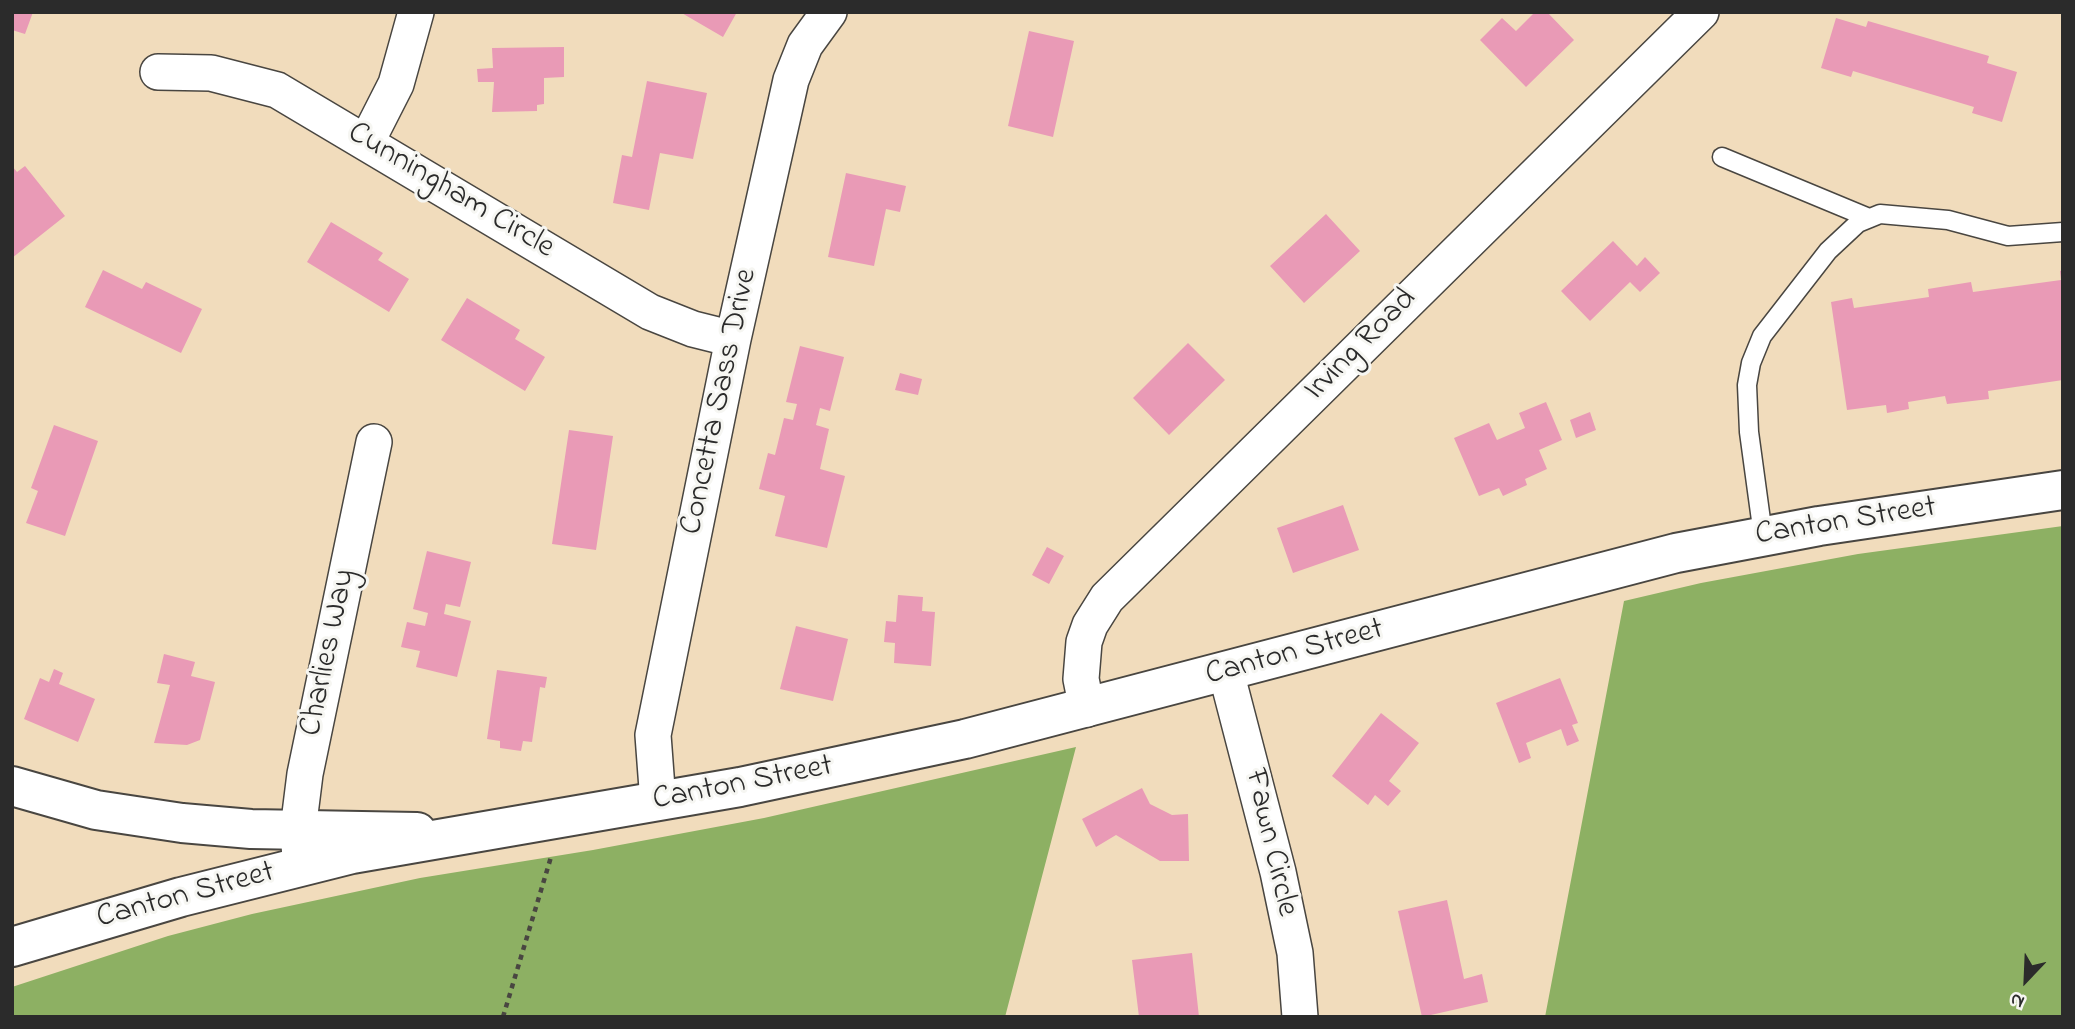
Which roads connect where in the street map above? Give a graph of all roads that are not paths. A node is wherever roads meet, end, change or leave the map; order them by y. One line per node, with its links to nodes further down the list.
1 (416, 12): 5 (street)
2 (829, 12): 9 (street, Concetta Sass Drive)
3 (1701, 12): 14 (street, Irving Road)
4 (159, 72): 5 (street, Cunningham Circle)
5 (367, 141): 9 (street, Cunningham Circle)
6 (1722, 157): 7 (lane)
7 (1869, 218): 8 (lane); 12 (lane)
8 (2063, 232)
9 (733, 340): 16 (street, Concetta Sass Drive)
10 (374, 442): 17 (street, Charlies Way)
11 (2063, 490): 12 (main road, Canton Street)
12 (1763, 535): 13 (main road, Canton Street)
13 (1226, 672): 14 (main road, Canton Street); 19 (street, Fawn Circle)
14 (1087, 709): 16 (main road, Canton Street)
15 (12, 786): 17 (main road, Canton Street)
16 (658, 802): 17 (main road, Canton Street)
17 (300, 848): 18 (main road, Canton Street)
18 (12, 947)
19 (1300, 1017)

